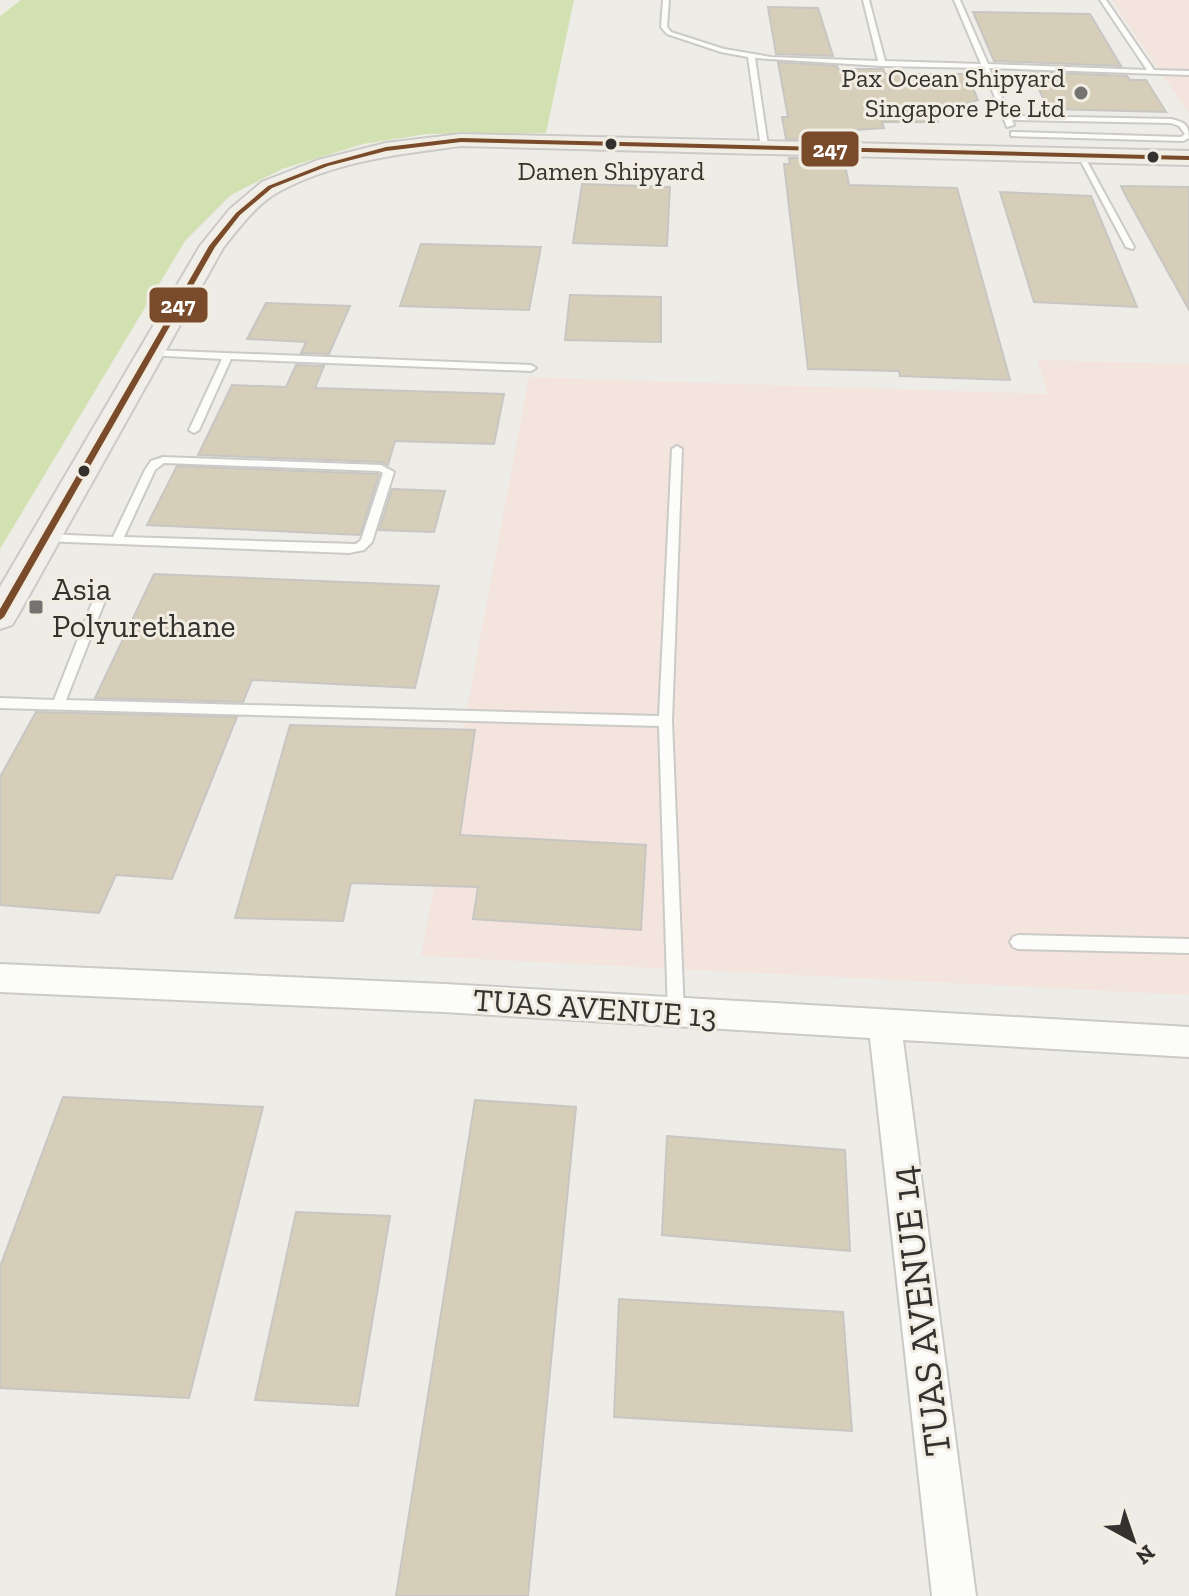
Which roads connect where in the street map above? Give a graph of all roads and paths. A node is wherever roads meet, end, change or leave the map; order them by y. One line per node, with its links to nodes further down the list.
1 (666, 0): 5 (lane)
2 (866, 0): 6 (lane)
3 (957, 0): 7 (lane)
4 (1103, 0): 8 (lane)
5 (751, 56): 6 (lane); 12 (lane)
6 (882, 64): 7 (lane)
7 (986, 68): 8 (lane); 10 (lane)
8 (1152, 72): 9 (lane)
9 (1189, 73)
10 (1007, 118): 11 (lane); 11 (lane)
11 (1018, 144): 12 (street); 13 (street)
12 (764, 146): 16 (street)
13 (1079, 154): 14 (street); 15 (lane)
14 (1189, 158)
15 (1130, 247)
16 (151, 353): 17 (lane); 22 (street)
17 (228, 356): 18 (lane); 19 (lane)
18 (531, 368)
19 (194, 430)
20 (677, 449): 27 (lane)
21 (117, 540): 21 (lane); 22 (lane)
22 (36, 548): 24 (street)
23 (100, 598): 26 (lane)
24 (0, 617)
25 (0, 703): 26 (lane)
26 (58, 705): 27 (lane)
27 (665, 721): 31 (lane)
28 (1018, 942): 29 (lane)
29 (1189, 946)
30 (0, 978): 31 (street, TUAS AVENUE 13)
31 (676, 1014): 32 (street, TUAS AVENUE 13)
32 (885, 1026): 33 (street, TUAS AVENUE 13); 34 (street, TUAS AVENUE 14)
33 (1189, 1042)
34 (954, 1596)

